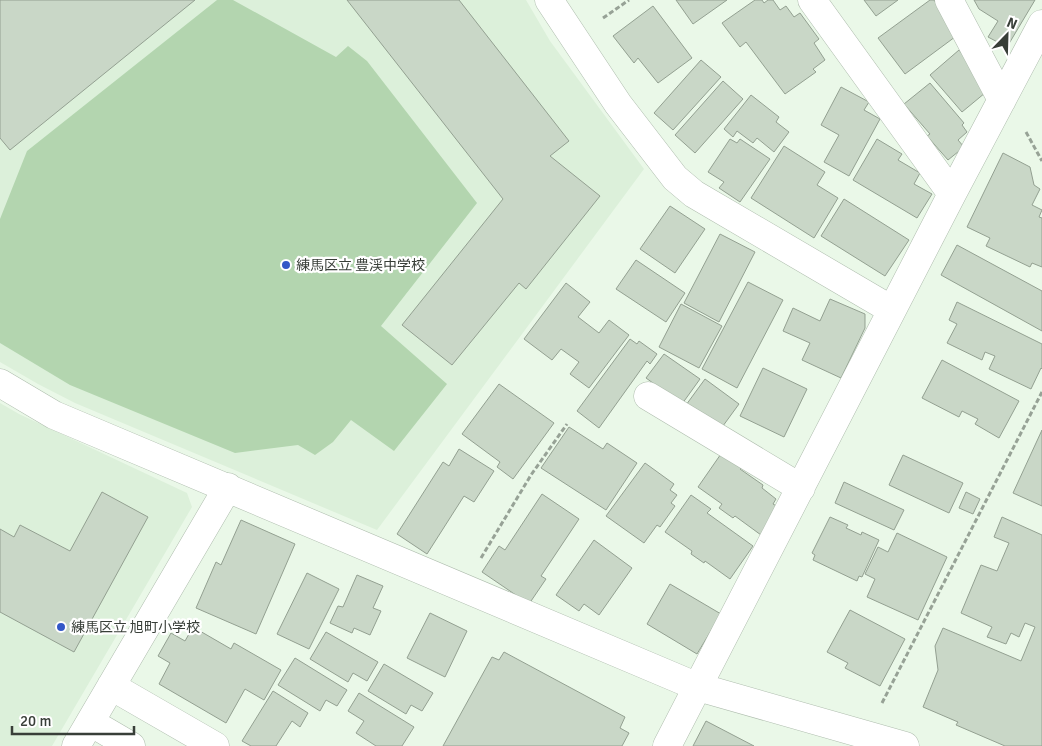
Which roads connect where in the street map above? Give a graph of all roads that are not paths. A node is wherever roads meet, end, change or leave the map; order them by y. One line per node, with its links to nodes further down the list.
1 (549, 0): 7 (street)
2 (812, 0): 6 (street)
3 (949, 0): 5 (street)
4 (1042, 24): 5 (street)
5 (1002, 100): 6 (street)
6 (952, 194): 7 (street)
7 (892, 310): 11 (street)
8 (0, 383): 10 (street)
9 (648, 396): 11 (street)
10 (228, 487): 12 (street); 13 (street)
11 (801, 488): 13 (street)
12 (111, 686): 14 (street); 17 (street)
13 (698, 687): 18 (street); 19 (street)
14 (90, 722): 15 (street); 16 (street)
15 (76, 746)
16 (131, 746)
17 (215, 746)
18 (667, 746)
19 (905, 746)

